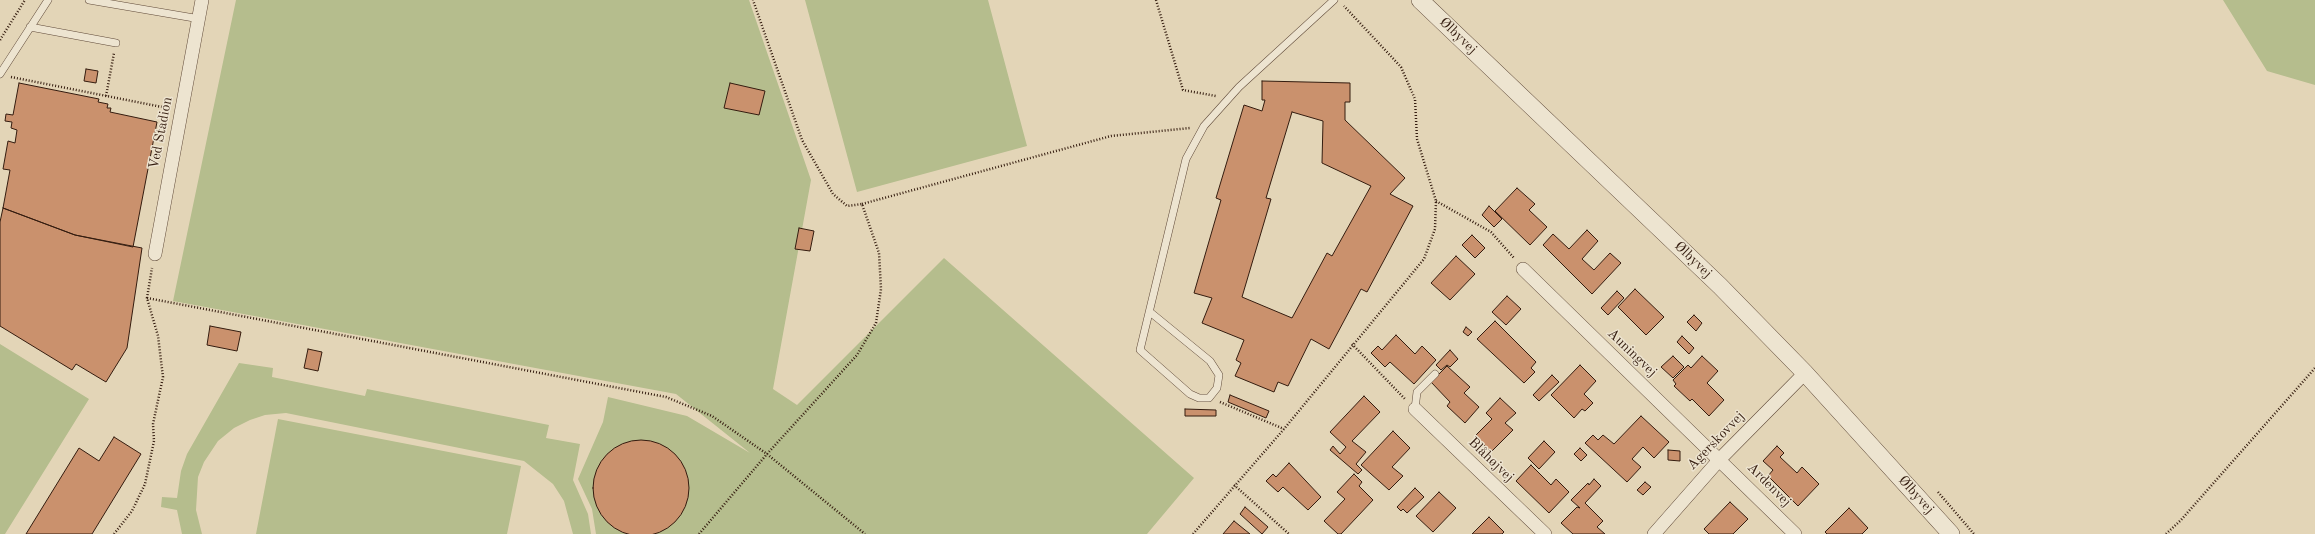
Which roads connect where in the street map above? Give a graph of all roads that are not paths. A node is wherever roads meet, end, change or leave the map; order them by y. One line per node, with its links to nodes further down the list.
1 (48, 0): 7 (lane)
2 (88, 0): 6 (lane)
3 (202, 0): 6 (street, Ved Stadion)
4 (1334, 0): 12 (lane)
5 (1420, 0): 13 (street, Ølbyvej)
6 (200, 19): 10 (street, Ved Stadion)
7 (30, 27): 8 (lane); 9 (lane)
8 (116, 43)
9 (0, 74)
10 (155, 254)
11 (1523, 269): 16 (street, Auningvej)
12 (1150, 312): 12 (lane)
13 (1805, 373): 16 (street, Agerskovvej); 20 (street, Ølbyvej)
14 (1435, 374): 15 (lane)
15 (1415, 409): 17 (street, Blåhøjvej)
16 (1720, 459): 18 (street, Agerskovvej); 19 (street, Ardenvej)
17 (1545, 534)
18 (1654, 534)
19 (1795, 534)
20 (1951, 534)

